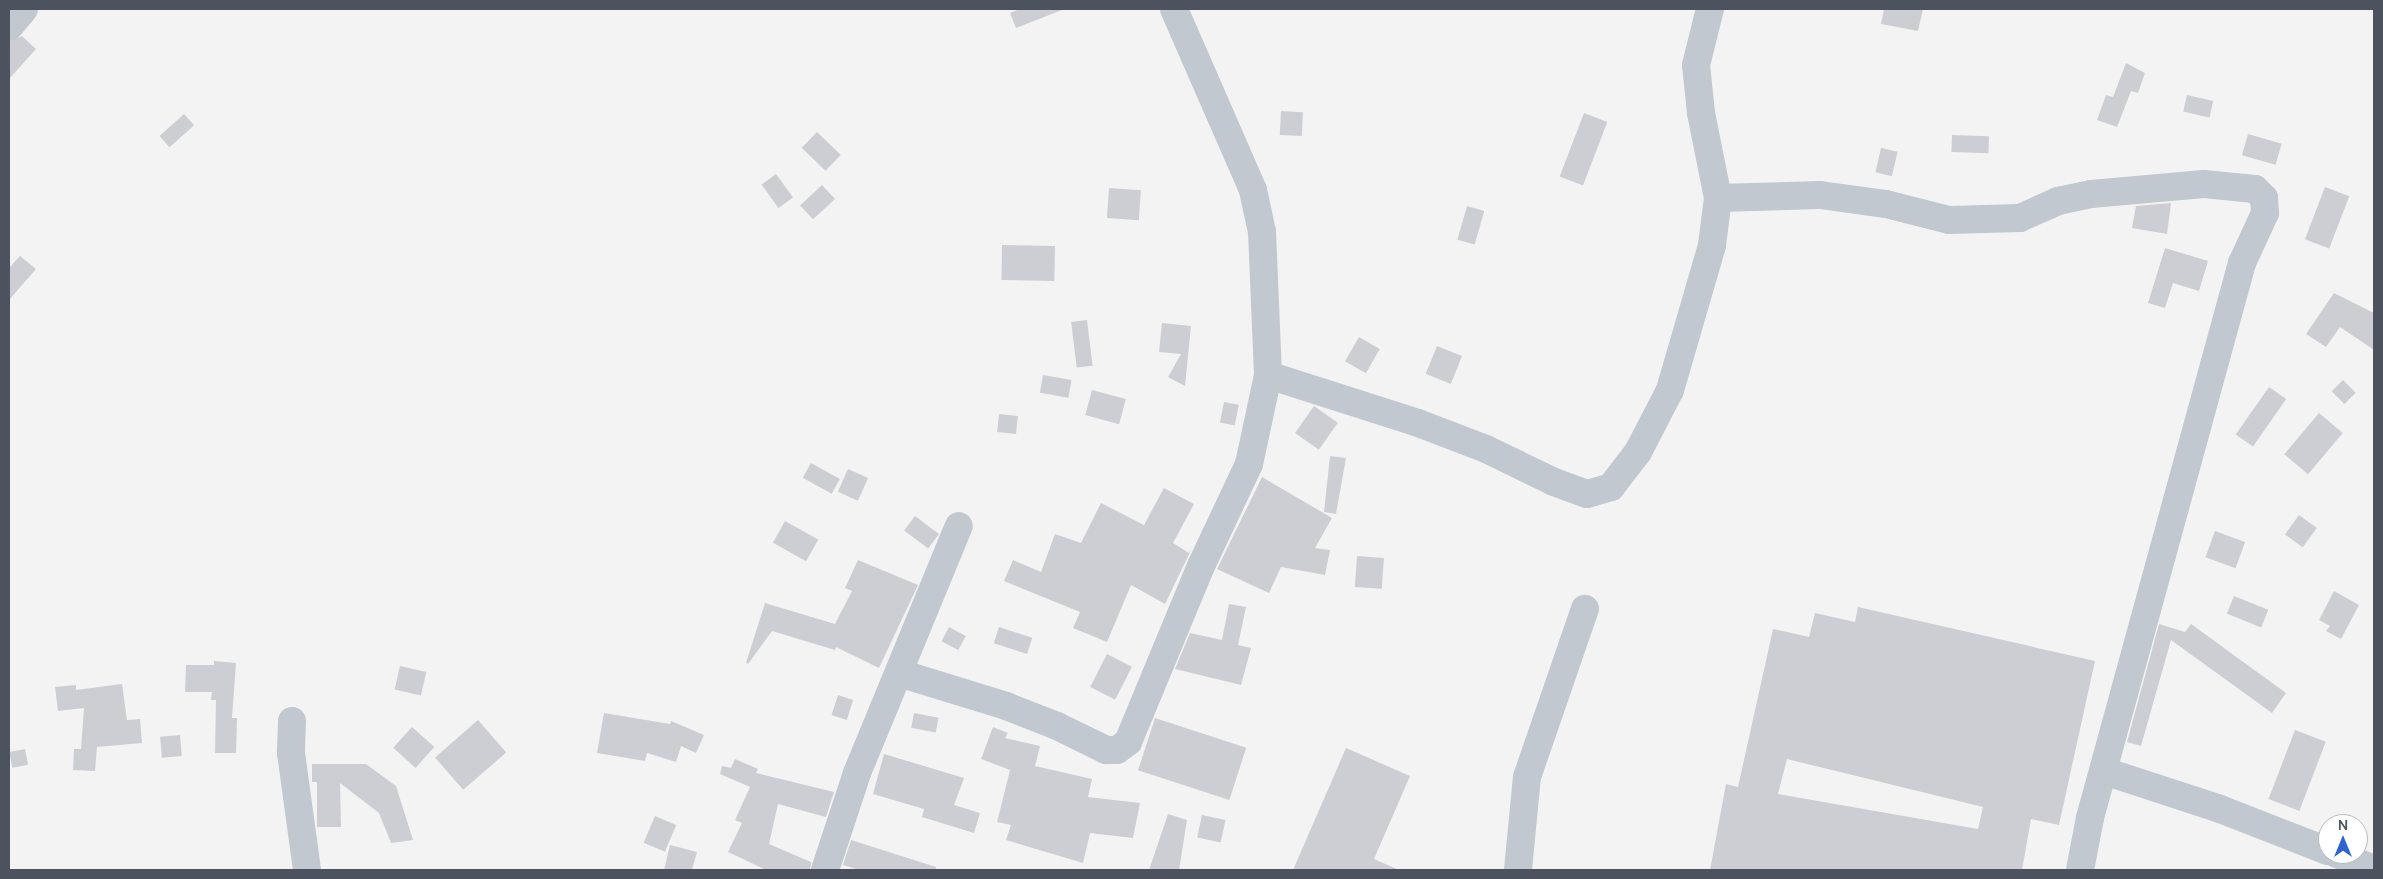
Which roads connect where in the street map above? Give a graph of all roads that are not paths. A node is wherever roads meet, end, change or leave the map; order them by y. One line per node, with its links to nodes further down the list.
1 (24, 9): 4 (street)
2 (1174, 9): 6 (street)
3 (1710, 9): 5 (street)
4 (9, 27)
5 (1718, 198): 6 (street); 11 (street)
6 (1268, 375): 9 (street)
7 (959, 526): 9 (street)
8 (1585, 609): 17 (street)
9 (899, 673): 16 (street)
10 (292, 720): 15 (street)
11 (2104, 771): 12 (street); 18 (street)
12 (2318, 847)
13 (2362, 864): 14 (street)
14 (2374, 869)
15 (307, 870)
16 (825, 870)
17 (1518, 870)
18 (2080, 870)

